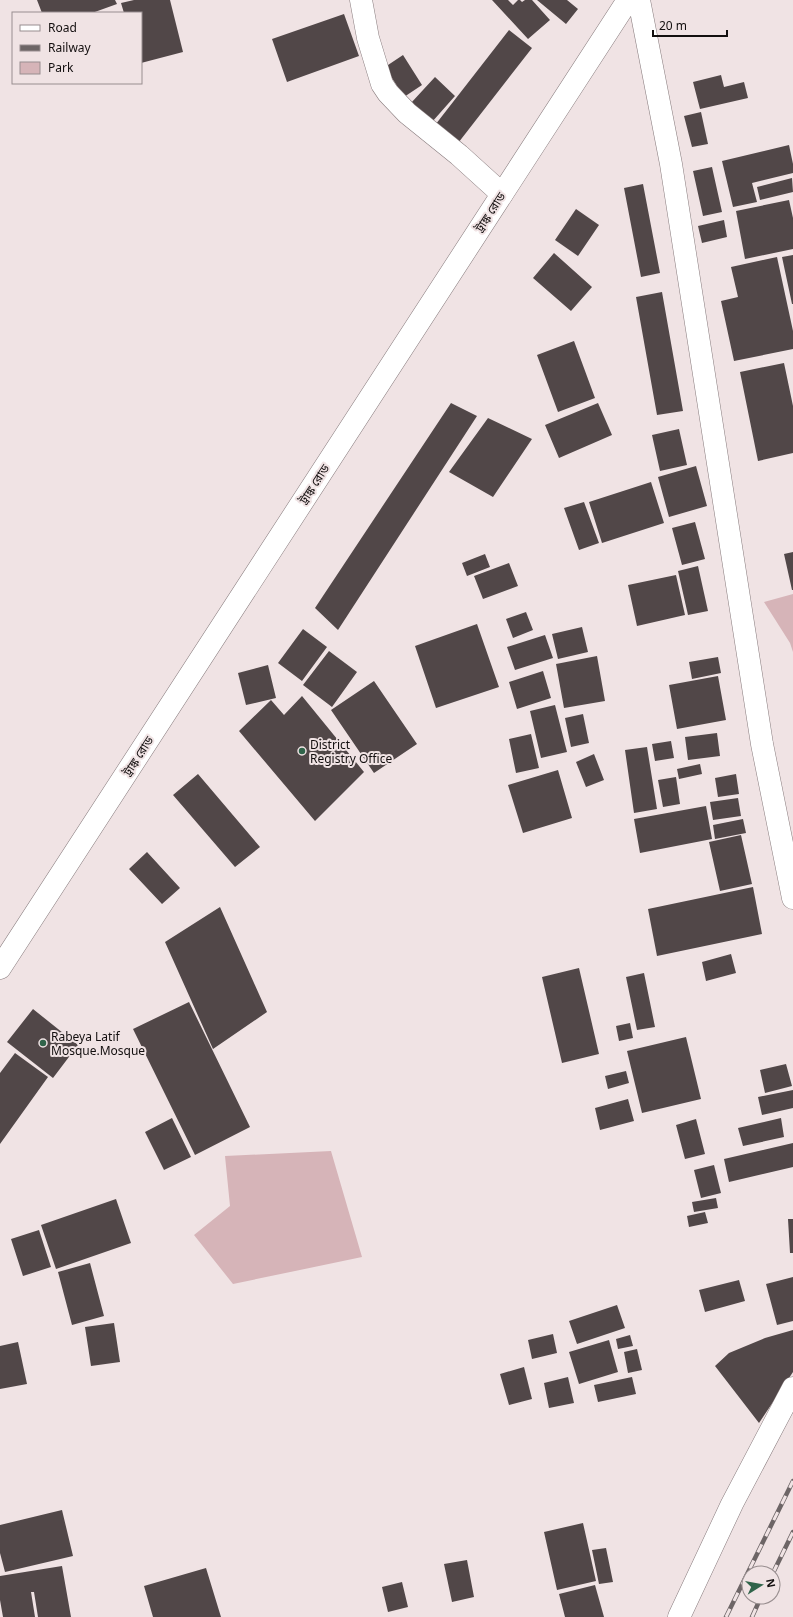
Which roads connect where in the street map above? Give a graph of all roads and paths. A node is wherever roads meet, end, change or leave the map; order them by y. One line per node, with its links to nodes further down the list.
1 (361, 0): 4 (main road)
2 (628, 0): 4 (main road, ট্রাঙ্ক রোড)
3 (639, 0): 5 (main road)
4 (502, 194): 6 (main road, ট্রাঙ্ক রোড)
5 (793, 898)
6 (0, 968)
7 (793, 1388): 8 (main road)
8 (679, 1617)

